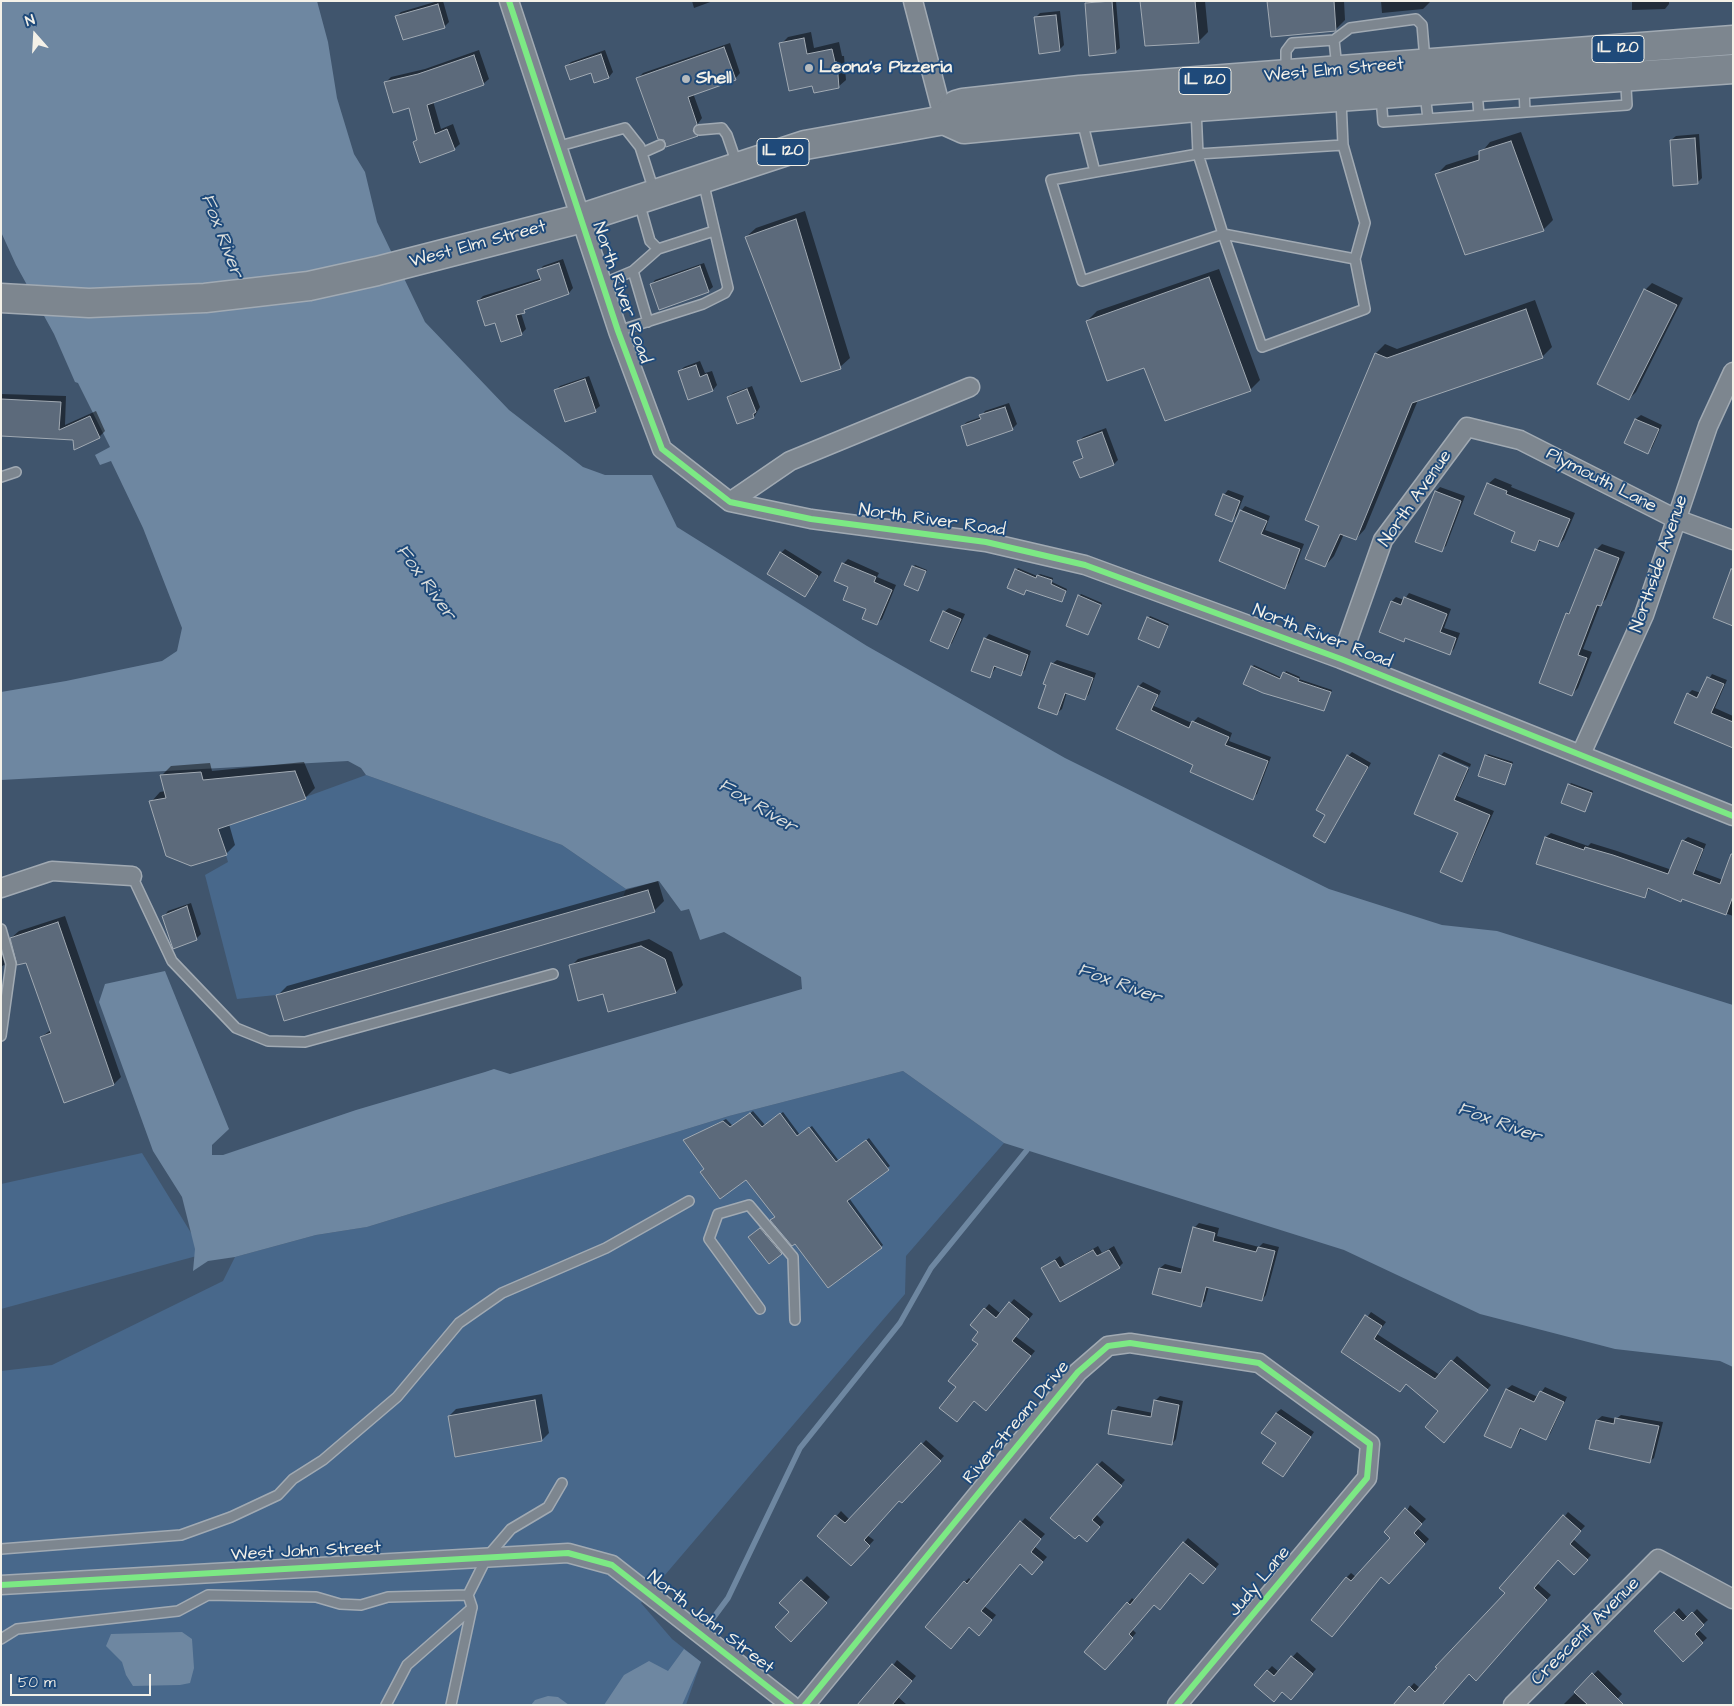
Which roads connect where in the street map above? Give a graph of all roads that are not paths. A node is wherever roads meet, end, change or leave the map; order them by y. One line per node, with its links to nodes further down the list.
1 (509, 1): 24 (street, North River Road)
2 (913, 1): 20 (street)
3 (1334, 40): 6 (lane); 11 (lane); 12 (lane)
4 (1733, 40): 5 (main road, West Elm Street / IL 120)
5 (1623, 49): 8 (main road, West Elm Street / IL 120); 9 (lane)
6 (1426, 63): 8 (main road, West Elm Street / IL 120); 11 (main road, West Elm Street / IL 120)
7 (1733, 69): 9 (main road, West Elm Street / IL 120)
8 (1475, 73): 10 (main road, West Elm Street / IL 120); 13 (main road, West Elm Street / IL 120); 18 (lane)
9 (1626, 77): 10 (main road, West Elm Street / IL 120); 17 (lane)
10 (1524, 83): 17 (lane)
11 (1339, 85): 12 (main road, West Elm Street / IL 120); 14 (main road, West Elm Street / IL 120); 23 (lane)
12 (1286, 88): 15 (main road, West Elm Street / IL 120)
13 (1425, 91): 14 (main road, West Elm Street / IL 120); 19 (lane)
14 (1381, 94): 19 (lane)
15 (1196, 95): 16 (main road, West Elm Street / IL 120); 26 (lane)
16 (1080, 104): 20 (main road, West Elm Street / IL 120); 28 (lane)
17 (1525, 112): 18 (lane)
18 (1479, 115): 19 (lane)
19 (1428, 119)
20 (944, 120): 27 (main road, West Elm Street / IL 120)
21 (699, 130): 27 (lane)
22 (660, 145): 25 (lane)
23 (1343, 145): 26 (lane); 35 (lane)
24 (556, 146): 25 (lane); 31 (street, North River Road)
25 (642, 153): 30 (lane)
26 (1198, 154): 28 (lane); 33 (lane)
27 (738, 167): 29 (main road, West Elm Street / IL 120)
28 (1095, 172): 33 (lane)
29 (702, 178): 30 (main road, West Elm Street / IL 120); 32 (lane)
30 (647, 197): 31 (main road, West Elm Street / IL 120); 34 (lane)
31 (579, 219): 37 (street, North River Road); 38 (main road, West Elm Street / IL 120)
32 (714, 230): 34 (lane); 39 (lane)
33 (1223, 234): 35 (lane); 35 (lane)
34 (658, 249): 36 (lane)
35 (1355, 259)
36 (633, 271): 37 (lane); 39 (lane)
37 (602, 284): 40 (street, North River Road)
38 (1, 298)
39 (648, 322): 40 (lane)
40 (618, 331): 46 (street, North River Road)
41 (1733, 372): 47 (street, Northside Avenue)
42 (970, 387): 46 (street)
43 (1467, 427): 47 (street, Plymouth Lane); 49 (street, North Avenue)
44 (16, 472): 45 (lane)
45 (1, 477)
46 (730, 502): 49 (street, North River Road)
47 (1676, 519): 48 (street, Plymouth Lane); 50 (street, Northside Avenue)
48 (1733, 540)
49 (1341, 659): 50 (street, North River Road)
50 (1581, 754): 51 (street, North River Road)
51 (1733, 816)
52 (132, 876): 53 (street); 55 (lane)
53 (1, 888)
54 (1, 929): 56 (lane)
55 (553, 974)
56 (1, 1036)
57 (689, 1201): 62 (lane)
58 (760, 1309): 59 (lane)
59 (794, 1320)
60 (1366, 1478): 75 (street, Riverstream Drive); 76 (street, Judy Lane)
61 (562, 1483): 63 (lane)
62 (1, 1548)
63 (488, 1557): 64 (street, West John Street); 65 (street, West John Street); 66 (lane)
64 (612, 1565): 74 (street, North John Street)
65 (1, 1585)
66 (468, 1595): 68 (lane); 69 (lane)
67 (1733, 1599): 77 (street, Crescent Avenue)
68 (472, 1607): 72 (lane); 73 (lane)
69 (17, 1629): 70 (lane); 71 (lane)
70 (1, 1632)
71 (1, 1639)
72 (386, 1705)
73 (451, 1705)
74 (791, 1705)
75 (805, 1705)
76 (1177, 1705)
77 (1513, 1705)

